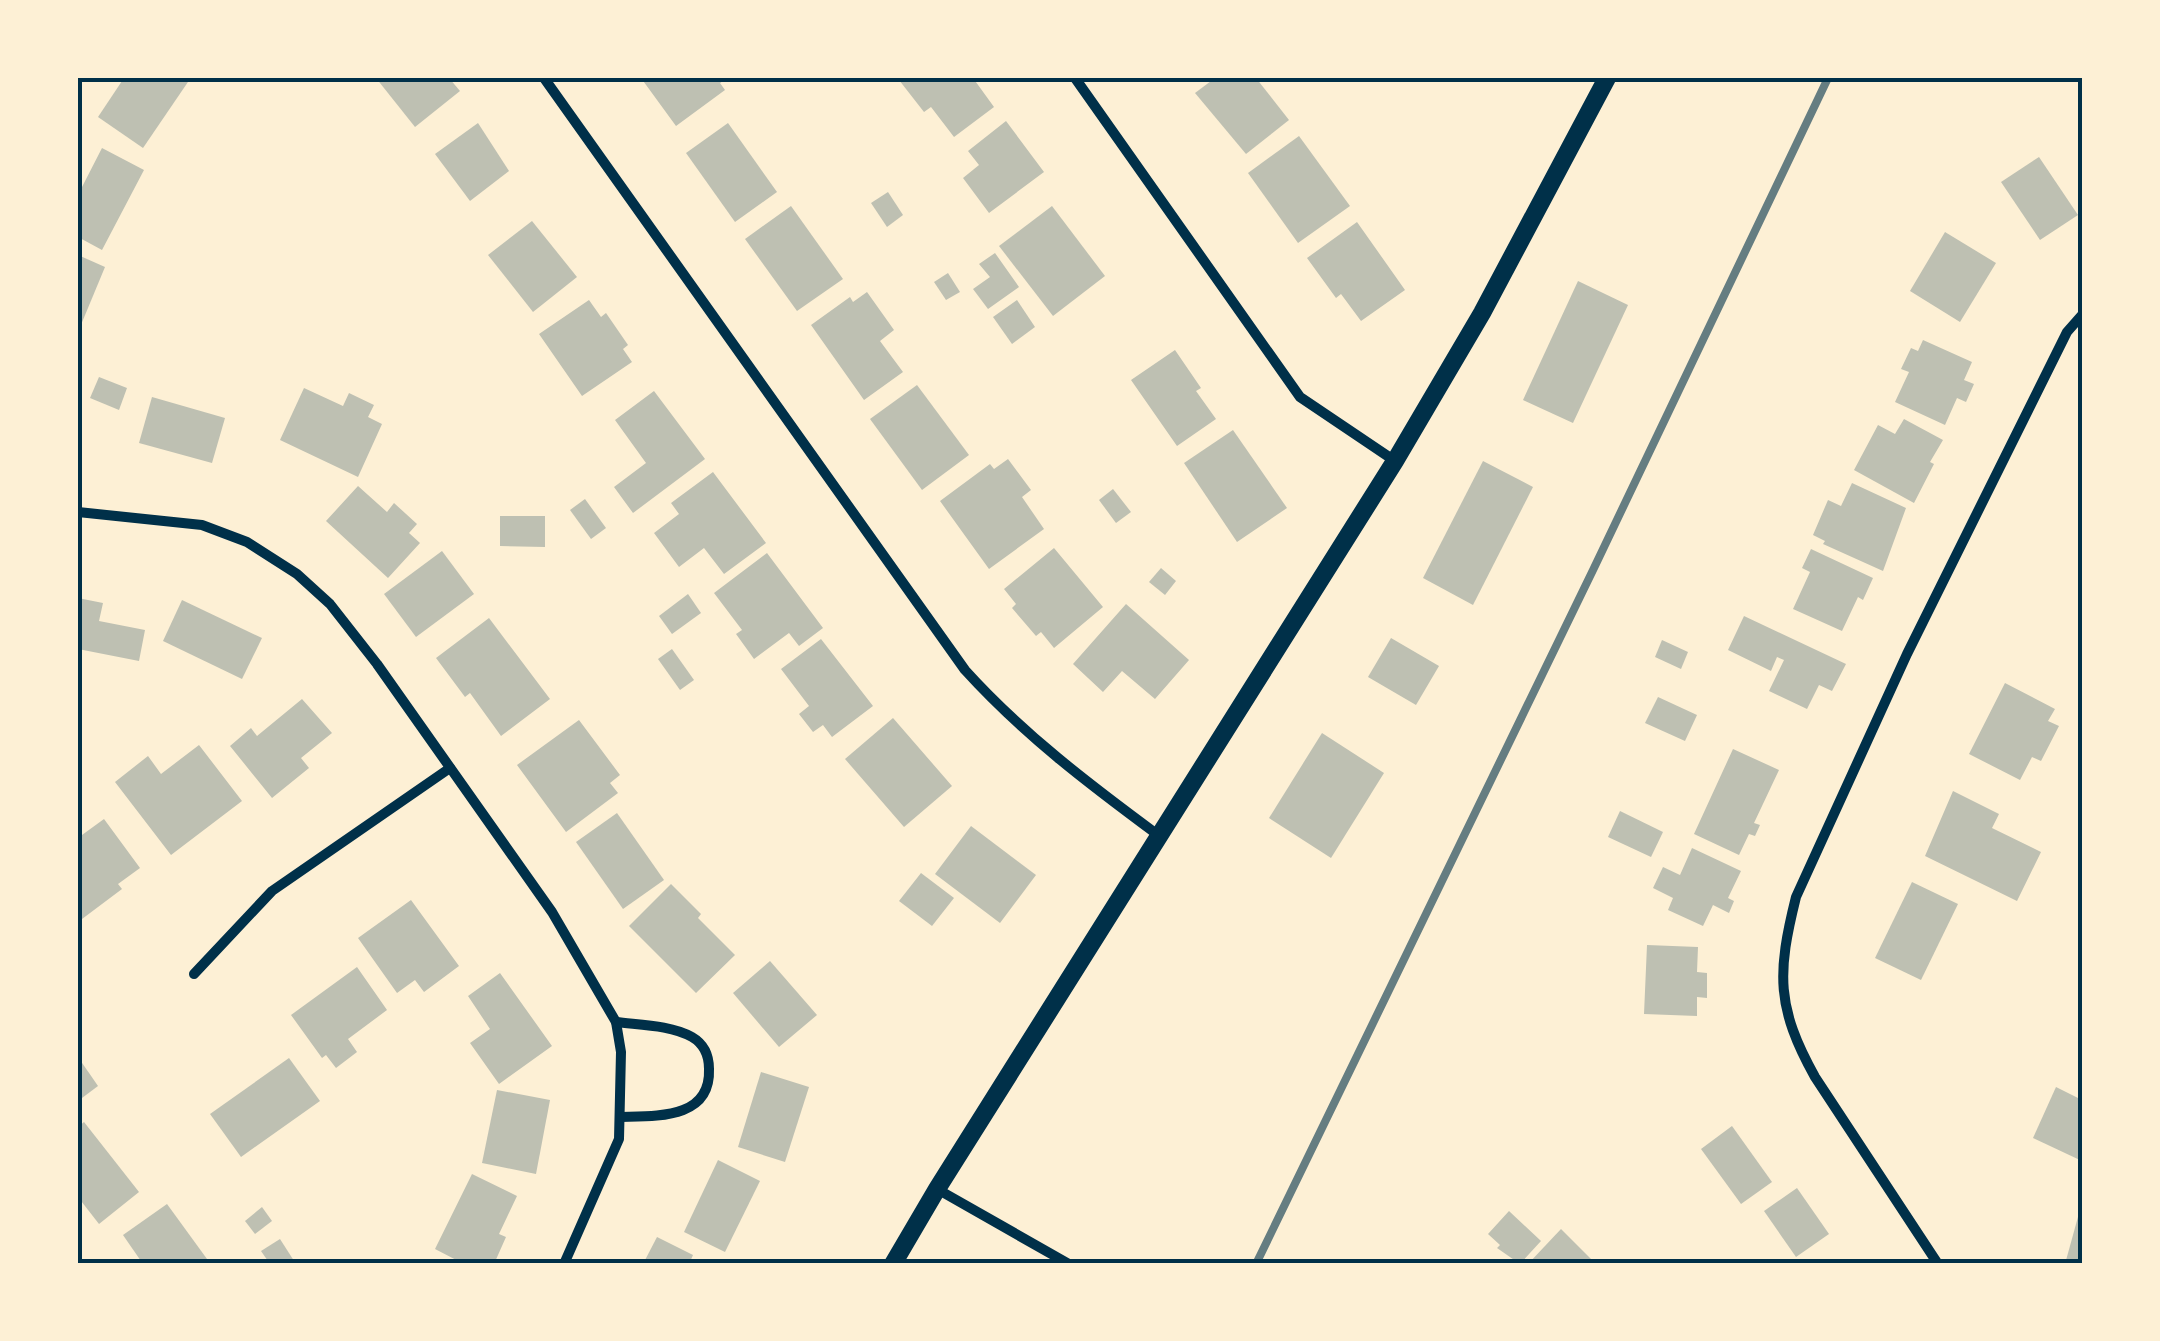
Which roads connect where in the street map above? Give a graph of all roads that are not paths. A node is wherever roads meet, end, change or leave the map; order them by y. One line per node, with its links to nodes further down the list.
1 (544, 78): 8 (street)
2 (1075, 78): 5 (street)
3 (1607, 78): 5 (street)
4 (2082, 315): 16 (street)
5 (1395, 460): 8 (street)
6 (78, 512): 7 (street)
7 (450, 768): 9 (street); 10 (street)
8 (1158, 835): 12 (street)
9 (194, 974)
10 (616, 1022): 11 (street); 11 (street)
11 (621, 1117): 13 (street)
12 (937, 1189): 14 (street); 15 (street)
13 (564, 1264)
14 (893, 1264)
15 (1069, 1264)
16 (1938, 1264)

